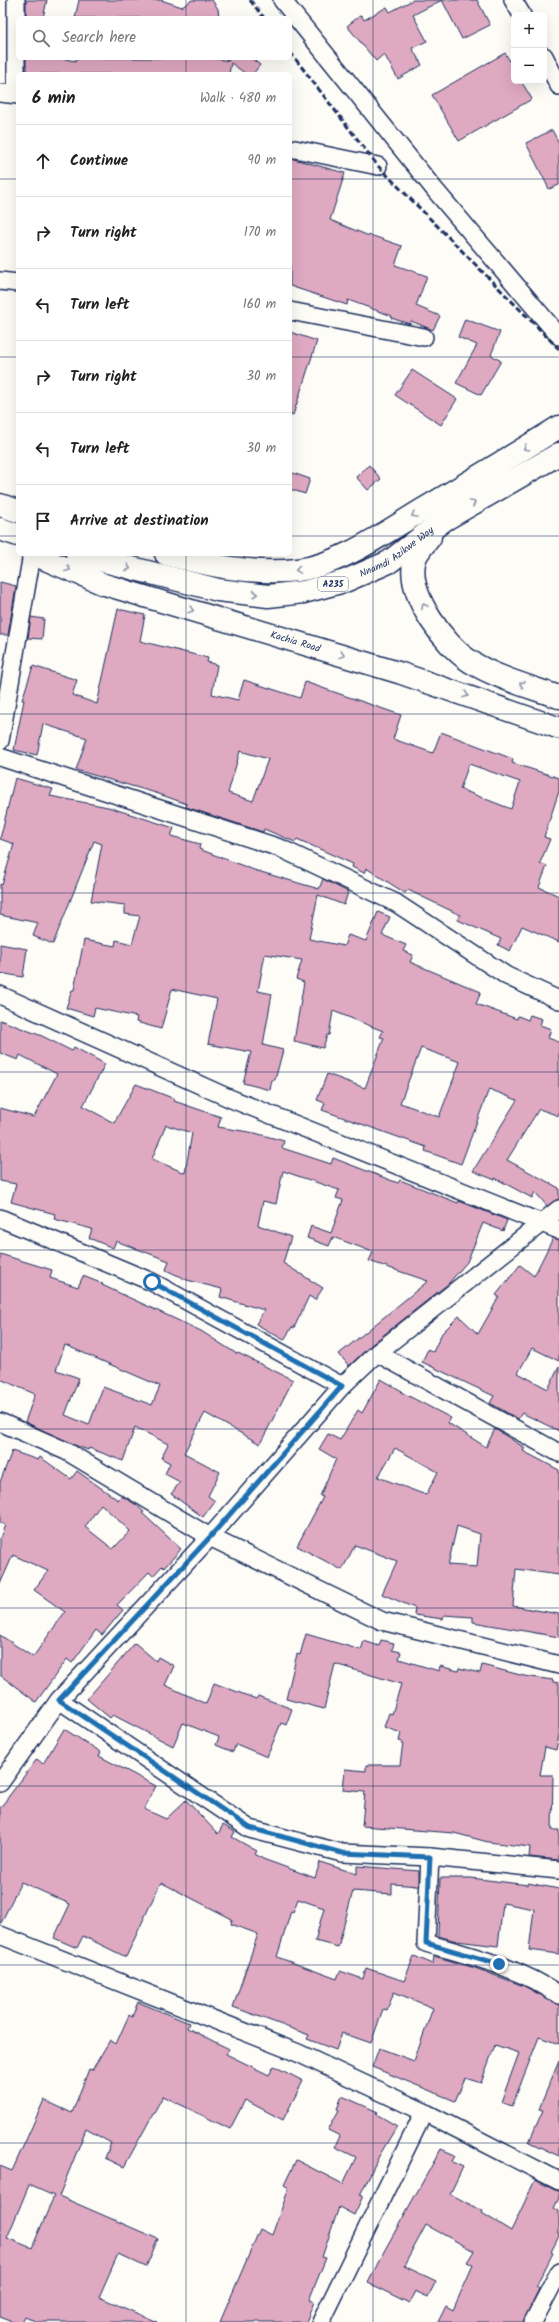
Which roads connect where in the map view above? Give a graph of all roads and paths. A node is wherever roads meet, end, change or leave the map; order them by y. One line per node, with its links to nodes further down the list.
1 (16, 0): 7 (street)
2 (282, 0): 13 (street)
3 (513, 0): 4 (street)
4 (520, 12)
5 (547, 62): 6 (street)
6 (559, 86)
7 (11, 94)
8 (292, 148): 9 (street)
9 (378, 166)
10 (0, 281): 11 (street)
11 (16, 283)
12 (292, 311): 14 (street)
13 (558, 332)
14 (424, 337)
15 (559, 428): 23 (highway, A235, one-way to 23)
16 (559, 454): 19 (highway, Nnamdi Azikwe Way / A235, one-way to 16)
17 (0, 505): 18 (highway)
18 (16, 510)
19 (444, 520): 22 (highway, Nnamdi Azikwe Way / A235, one-way to 19); 24 (highway, one-way to 19)
20 (32, 556): 26 (street)
21 (37, 556): 25 (main road, Kachia Road, one-way to 25)
22 (85, 556)
23 (175, 556)
24 (559, 697)
25 (559, 728)
26 (0, 741)
27 (0, 757): 29 (street)
28 (0, 995): 32 (street)
29 (559, 1000)
30 (559, 1209): 32 (street)
31 (0, 1218): 35 (street)
32 (541, 1222): 33 (street); 34 (street)
33 (559, 1230)
34 (377, 1352): 35 (street); 37 (street)
35 (342, 1386): 38 (street)
36 (0, 1422): 38 (street)
37 (559, 1453)
38 (210, 1537): 39 (street); 40 (street)
39 (559, 1665)
40 (59, 1700): 41 (street); 42 (street)
41 (0, 1783)
42 (430, 1857): 43 (street); 45 (street)
43 (559, 1870)
44 (0, 1935): 46 (street)
45 (559, 1995)
46 (424, 2112): 47 (street); 49 (street)
47 (559, 2180)
48 (559, 2272): 50 (street)
49 (321, 2322)
50 (533, 2322)

